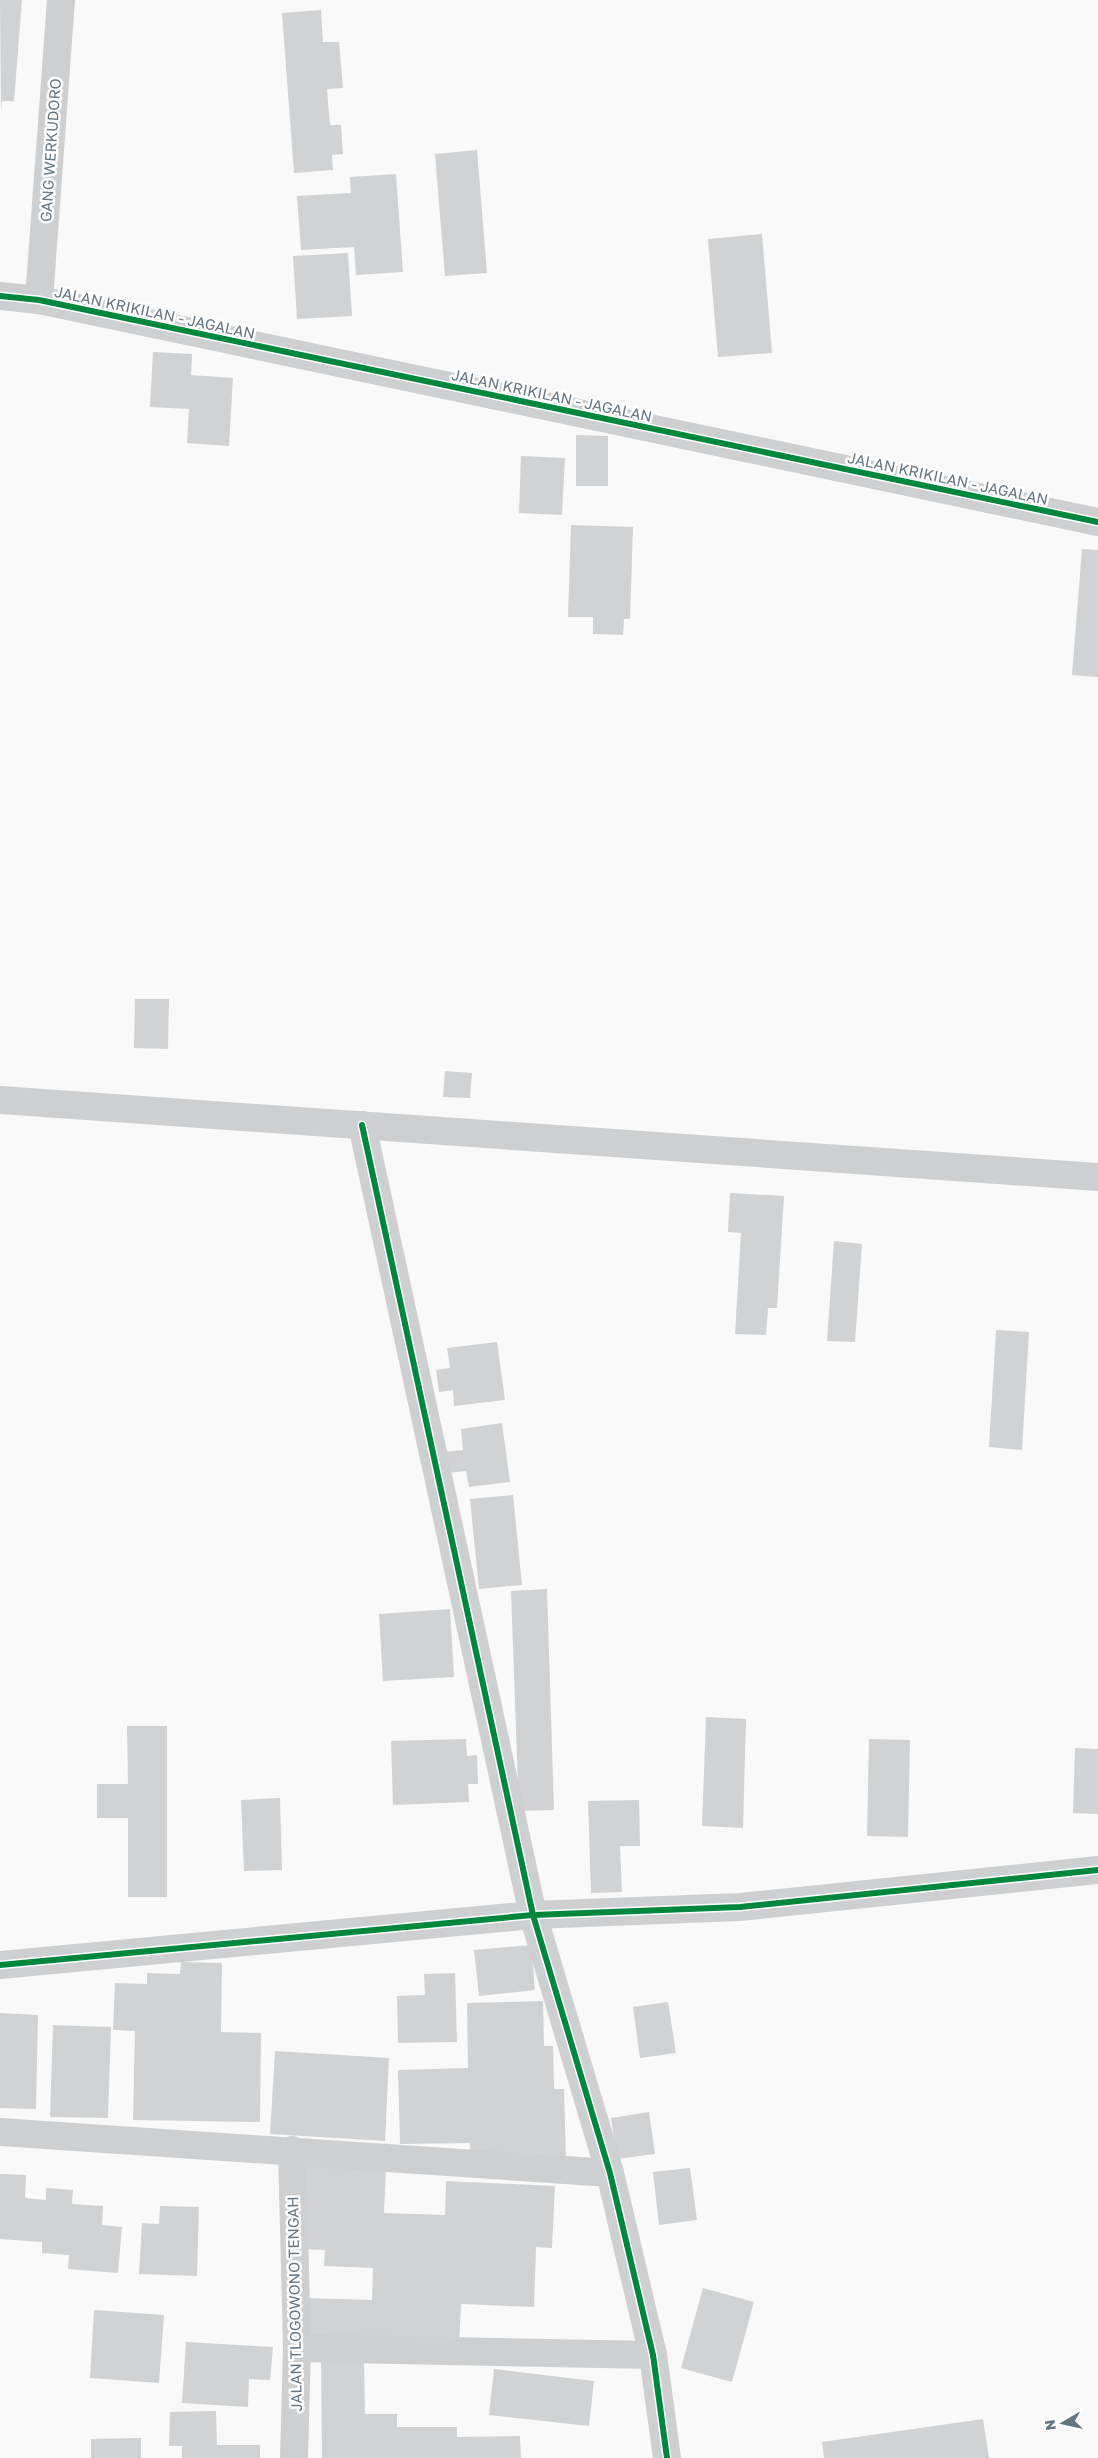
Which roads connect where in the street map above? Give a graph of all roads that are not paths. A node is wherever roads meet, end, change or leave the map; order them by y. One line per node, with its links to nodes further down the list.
1 (61, 0): 3 (street, GANG WERKUDORO)
2 (0, 296): 3 (street, JALAN KRIKILAN - JAGALAN)
3 (39, 300): 4 (street, JALAN KRIKILAN - JAGALAN)
4 (1098, 522)
5 (0, 1100): 6 (street)
6 (362, 1125): 7 (street); 9 (street)
7 (1098, 1177)
8 (1098, 1870): 9 (street)
9 (533, 1915): 10 (street); 13 (street)
10 (0, 1965)
11 (0, 2132): 12 (street)
12 (292, 2150): 13 (street); 14 (street, JALAN TLOGOWONO TENGAH)
13 (610, 2173): 15 (street)
14 (297, 2348): 15 (street); 16 (street, JALAN TLOGOWONO TENGAH)
15 (653, 2355): 17 (street)
16 (294, 2458)
17 (667, 2458)

